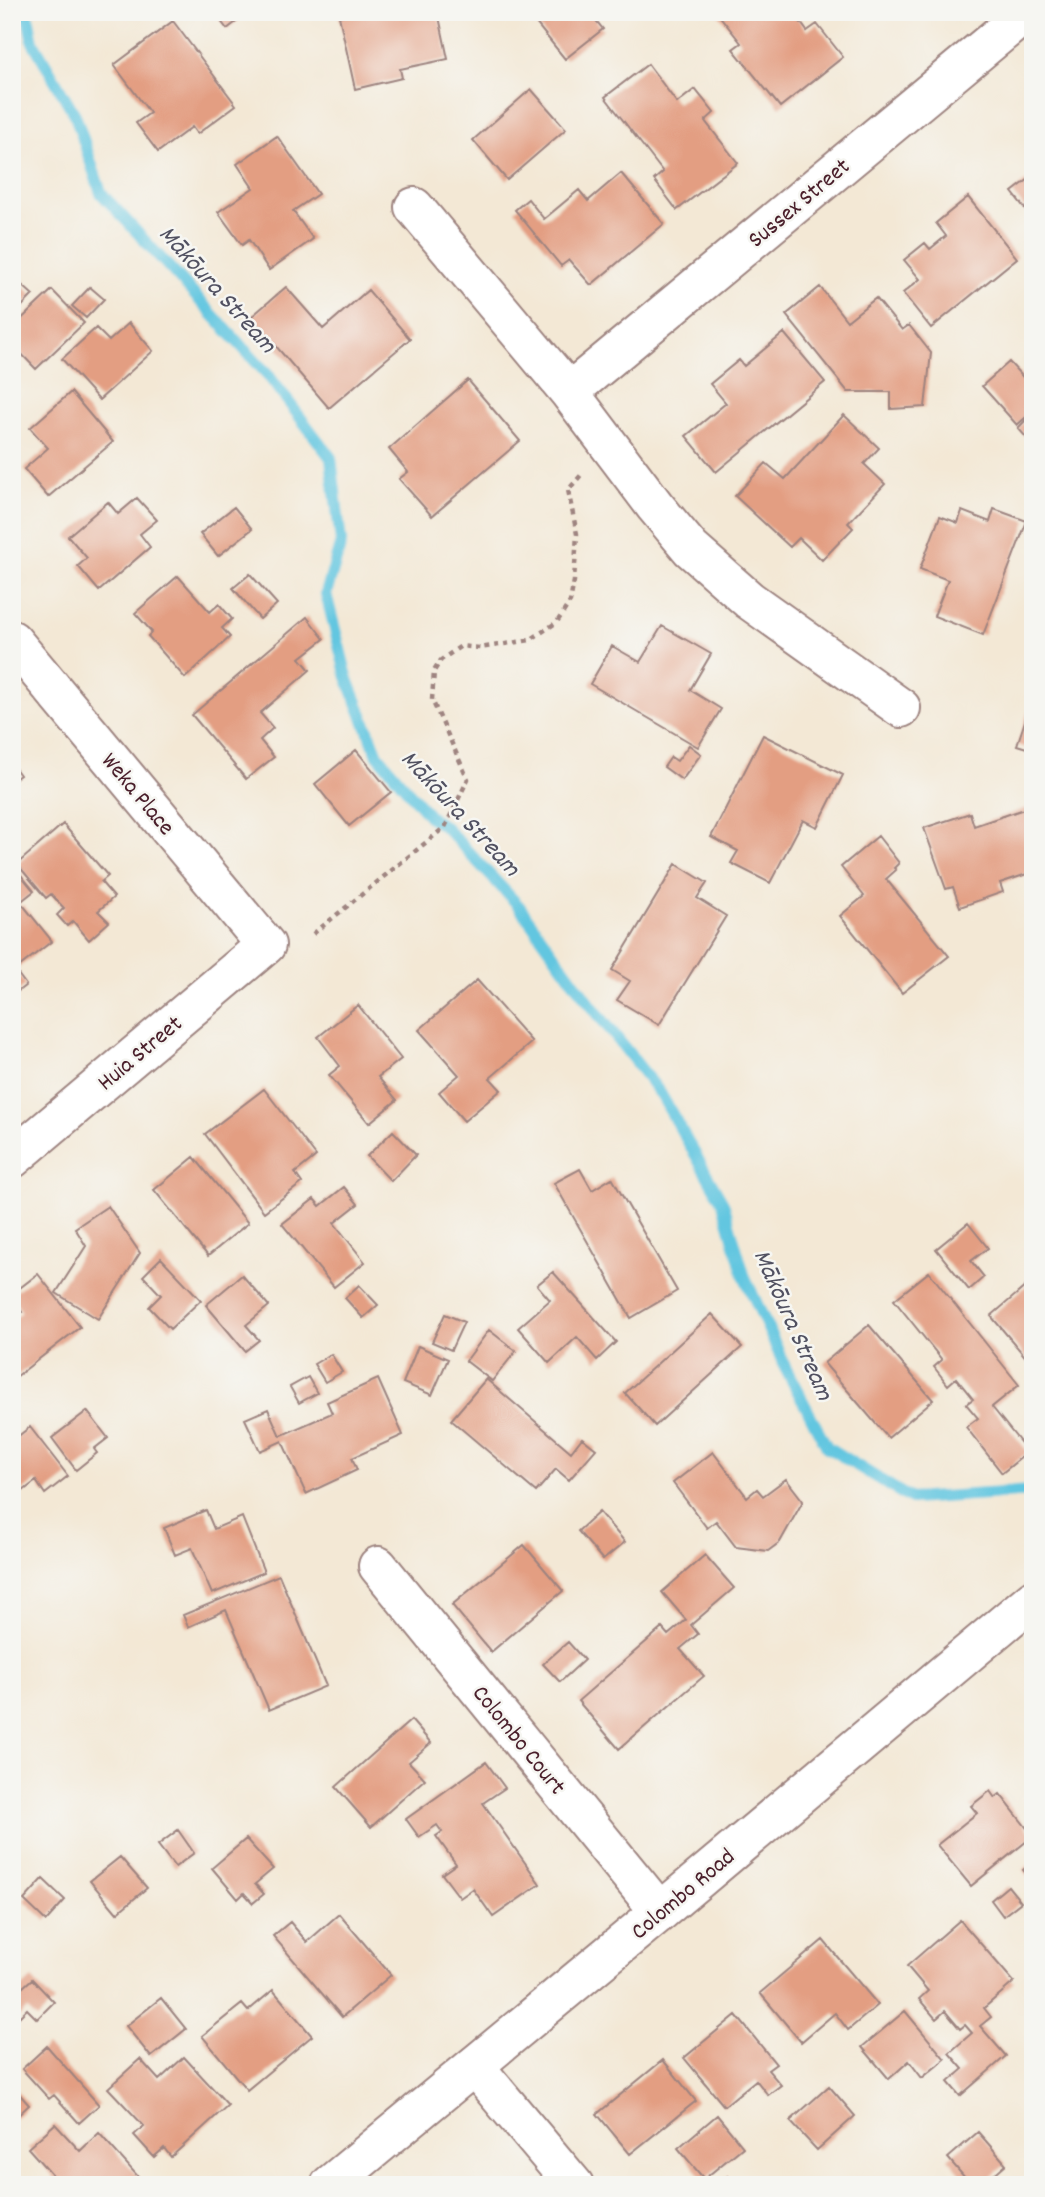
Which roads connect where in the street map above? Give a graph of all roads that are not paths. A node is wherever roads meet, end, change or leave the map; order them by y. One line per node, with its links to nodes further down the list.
1 (1027, 12): 3 (street, Sussex Street)
2 (414, 208): 3 (street)
3 (569, 392): 5 (street)
4 (12, 640): 6 (street, Weka Place)
5 (901, 708)
6 (266, 945): 7 (street, Huia Street)
7 (12, 1158)
8 (378, 1566): 10 (street, Colombo Court)
9 (1033, 1599): 10 (street, Colombo Road)
10 (660, 1912): 11 (street, Colombo Road)
11 (474, 2066): 12 (street, Colombo Road); 13 (street)
12 (330, 2185)
13 (574, 2185)

